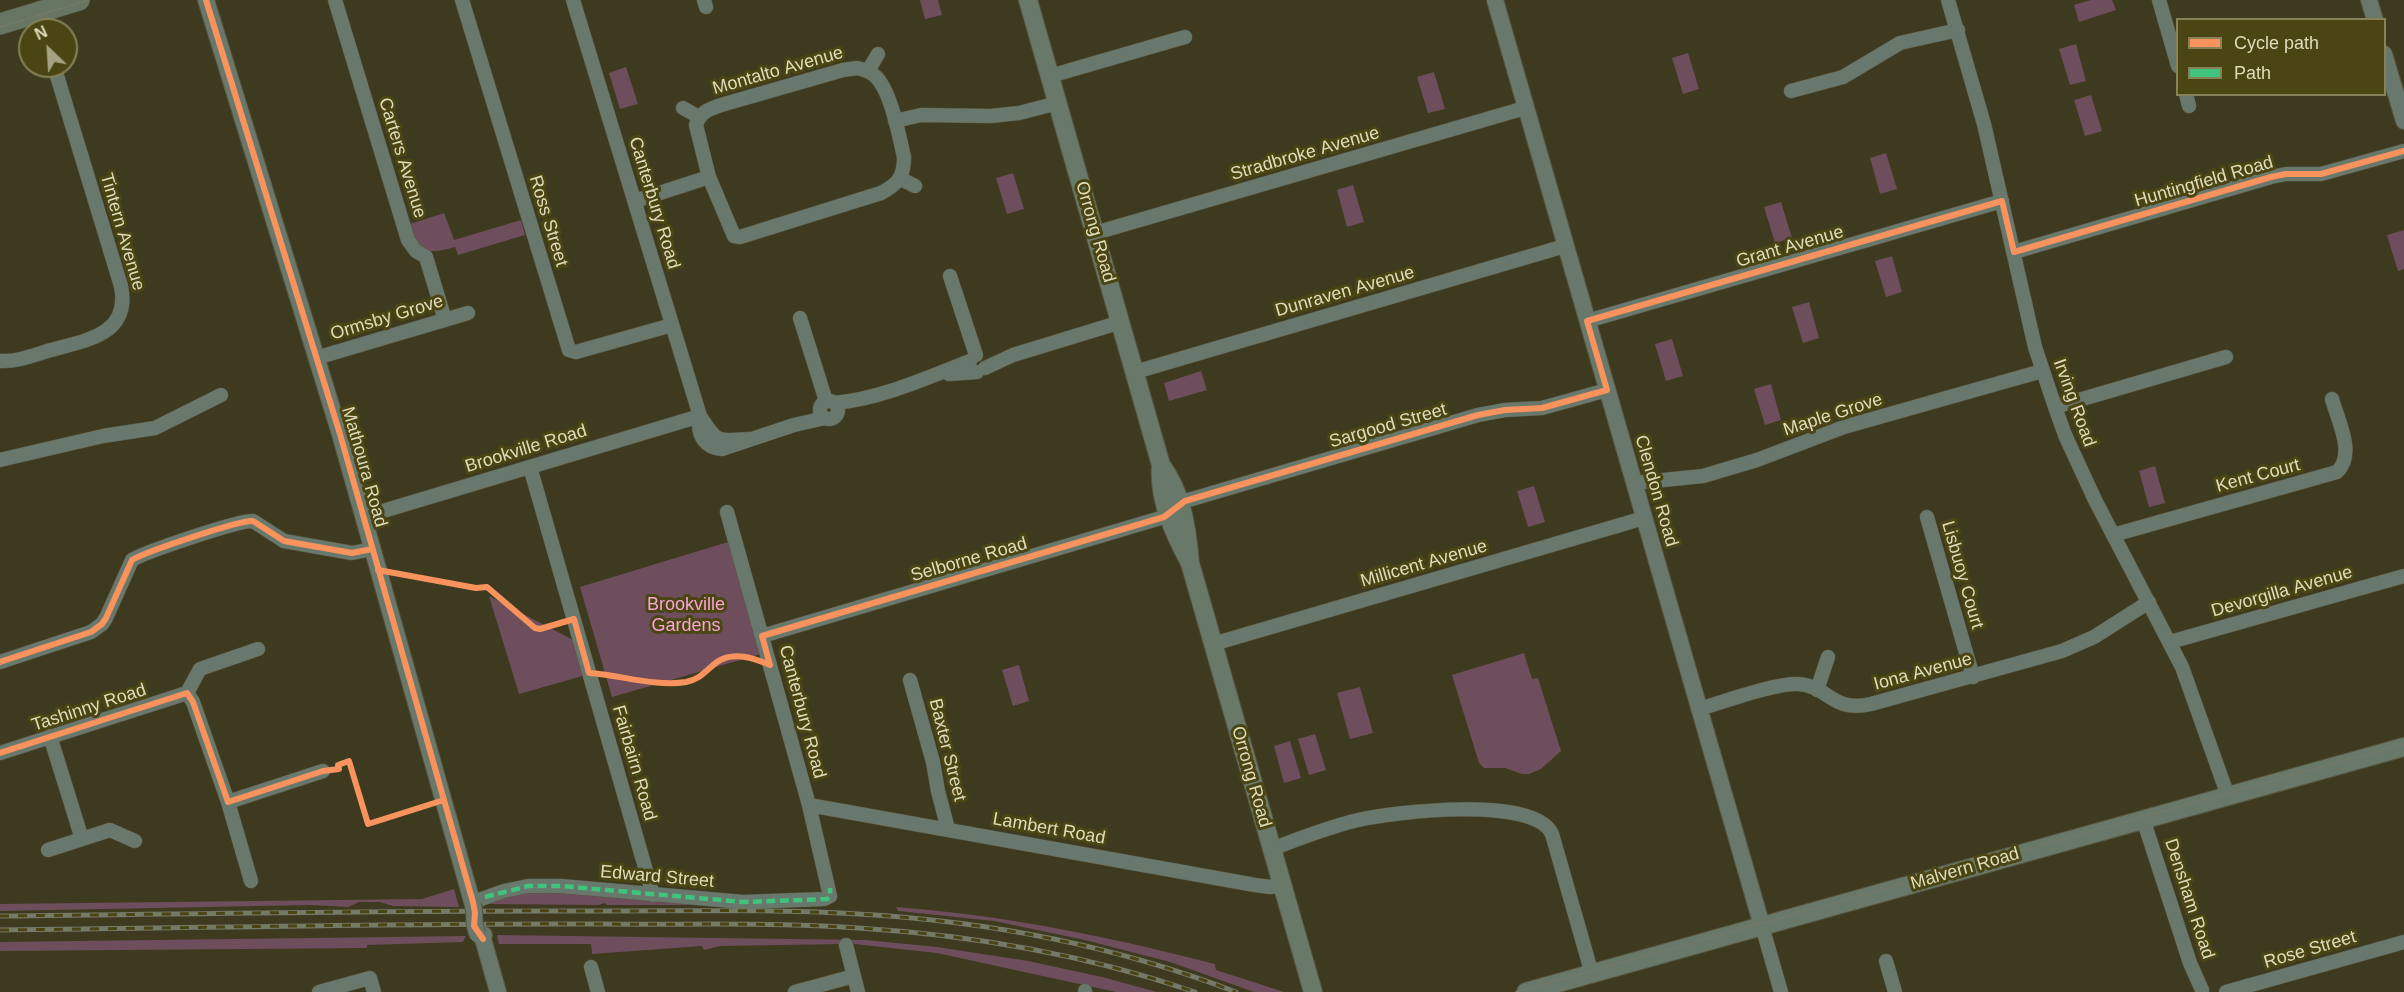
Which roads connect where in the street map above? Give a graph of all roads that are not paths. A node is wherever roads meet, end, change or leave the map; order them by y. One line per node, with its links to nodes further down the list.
1 (206, 0): 47 (street, Mathoura Road)
2 (335, 0): 42 (street, Carters Avenue)
3 (462, 0): 45 (street, Ross Street)
4 (573, 0): 32 (street, Canterbury Road)
5 (1028, 0): 19 (main road, Orrong Road)
6 (1495, 0): 24 (street, Clendon Road)
7 (1948, 0): 13 (street, Irving Road)
8 (2159, 0): 17 (street)
9 (2369, 0): 11 (street)
10 (55, 8): 12 (main road)
11 (2374, 18)
12 (0, 24)
13 (1958, 30): 21 (street); 33 (street, Irving Road)
14 (1185, 37): 19 (street)
15 (878, 54): 18 (street, Montalto Avenue)
16 (2386, 58): 27 (street)
17 (2176, 59)
18 (868, 71): 25 (street, Montalto Avenue); 26 (street, Montalto Avenue)
19 (1050, 76): 22 (main road, Orrong Road)
20 (58, 78): 48 (street, Tintern Avenue)
21 (1791, 91)
22 (1058, 103): 26 (street); 34 (main road, Orrong Road)
23 (683, 108): 25 (street, Montalto Avenue)
24 (1525, 108): 34 (street, Stradbroke Avenue); 36 (street, Clendon Road)
25 (699, 117): 29 (street, Montalto Avenue)
26 (895, 121): 30 (street, Montalto Avenue)
27 (2404, 121)
28 (2404, 151): 38 (street, Huntingfield Road)
29 (709, 177): 32 (street); 35 (street, Montalto Avenue)
30 (901, 179): 31 (street); 35 (street)
31 (915, 186)
32 (634, 201): 45 (street, Canterbury Road)
33 (2002, 201): 38 (street, Irving Road); 43 (street, Grant Avenue)
34 (1095, 233): 44 (main road, Orrong Road)
35 (734, 236): 37 (street)
36 (1565, 246): 43 (street, Clendon Road); 51 (street, Dunraven Avenue)
37 (727, 248)
38 (2014, 252): 50 (street, Irving Road)
39 (950, 276): 49 (street)
40 (468, 313): 42 (street, Ormsby Grove)
41 (800, 318): 56 (street)
42 (445, 320): 47 (street, Ormsby Grove)
43 (1587, 321): 52 (street, Clendon Road)
44 (1120, 322): 49 (street); 51 (main road, Orrong Road)
45 (672, 325): 57 (street, Canterbury Road)
46 (2226, 357): 55 (street)
47 (316, 358): 63 (street, Mathoura Road)
48 (0, 361)
49 (978, 363): 56 (street)
50 (2042, 371): 55 (street, Irving Road); 60 (street, Maple Grove)
51 (1135, 372): 61 (main road, Orrong Road)
52 (1607, 390): 60 (street, Clendon Road); 61 (street, Sargood Street)
53 (221, 395): 58 (street)
54 (2332, 399): 66 (street, Kent Court)
55 (2055, 407): 66 (street, Irving Road)
56 (828, 409): 57 (street)
57 (700, 416): 59 (street, Brookville Road)
58 (0, 460)
59 (530, 467): 63 (street, Brookville Road); 97 (street, Fairbairn Road)
60 (1634, 483): 65 (street, Clendon Road)
61 (1175, 509): 70 (street, Selborne Road); 72 (main road, Orrong Road)
62 (727, 512): 70 (street, Canterbury Road)
63 (363, 517): 67 (street, Mathoura Road)
64 (1927, 517): 76 (street, Lisbuoy Court)
65 (1644, 519): 72 (street, Millicent Avenue); 80 (street, Clendon Road)
66 (2113, 535): 69 (street, Irving Road)
67 (372, 549): 75 (street); 98 (street, Mathoura Road)
68 (2404, 576): 71 (street, Devorgilla Avenue)
69 (2149, 602): 71 (street, Irving Road); 76 (street, Iona Avenue)
70 (762, 636): 87 (street, Canterbury Road)
71 (2170, 642): 85 (street, Irving Road)
72 (1213, 644): 92 (main road, Orrong Road)
73 (258, 649): 79 (street)
74 (1828, 657): 78 (street)
75 (0, 662)
76 (1973, 677): 78 (street, Iona Avenue)
77 (910, 680): 89 (street, Baxter Street)
78 (1817, 690): 80 (street, Iona Avenue)
79 (187, 693): 81 (street, Tashinny Road); 86 (street)
80 (1699, 709): 99 (street, Clendon Road)
81 (50, 736): 83 (street, Tashinny Road); 90 (street)
82 (2404, 747): 85 (main road, Malvern Road)
83 (0, 753)
84 (323, 771): 86 (street)
85 (2228, 796): 88 (main road, Malvern Road)
86 (228, 802): 94 (street)
87 (809, 805): 89 (street, Lambert Road); 96 (street, Canterbury Road)
88 (2143, 819): 99 (main road, Malvern Road); 107 (street, Densham Road)
89 (948, 829): 95 (street, Lambert Road)
90 (82, 839): 91 (street); 93 (street)
91 (135, 841)
92 (1272, 849): 95 (main road, Orrong Road); 104 (street)
93 (48, 850)
94 (251, 881)
95 (1282, 885): 106 (main road, Orrong Road)
96 (830, 888): 97 (street, Edward Street)
97 (653, 895): 98 (street, Edward Street)
98 (474, 906): 110 (street, Mathoura Road)
99 (1762, 926): 104 (main road, Malvern Road); 115 (street, Clendon Road)
100 (2404, 942): 117 (street, Rose Street)
101 (846, 945): 105 (street)
102 (1886, 961): 116 (street)
103 (591, 967): 111 (street)
104 (1592, 974): 114 (main road, Malvern Road)
105 (854, 976): 112 (street); 113 (street)
106 (1313, 990)
107 (2203, 991)
108 (319, 992): 109 (street)
109 (374, 992)
110 (498, 992)
111 (598, 992)
112 (795, 992)
113 (858, 992)
114 (1526, 992)
115 (1781, 992)
116 (1895, 992)
117 (2226, 992)

